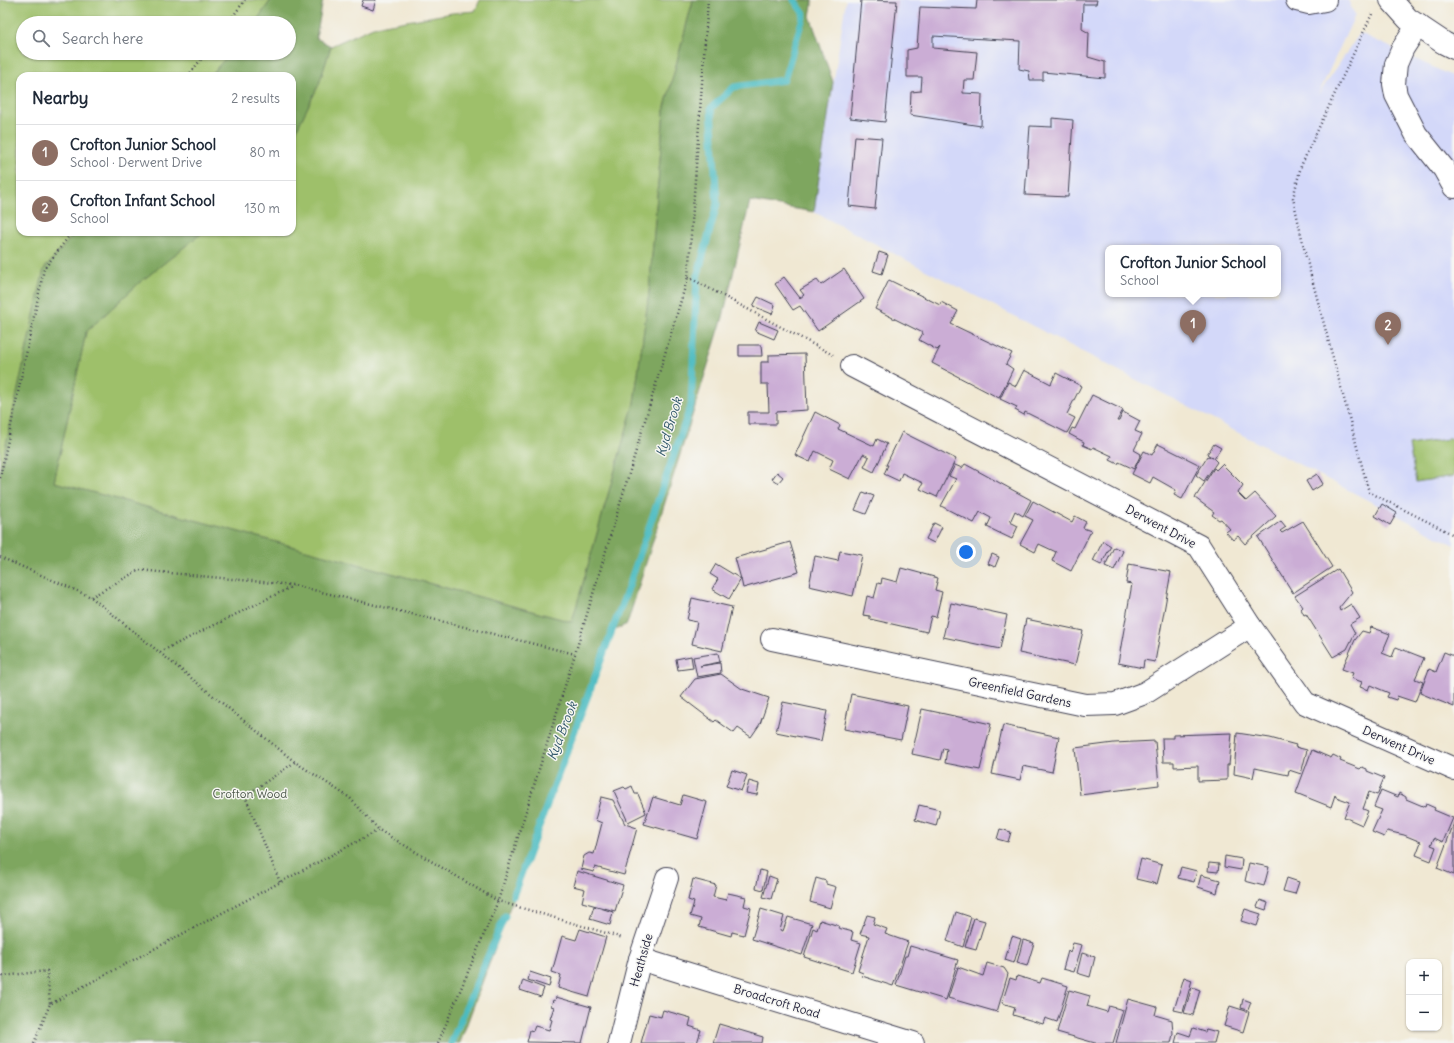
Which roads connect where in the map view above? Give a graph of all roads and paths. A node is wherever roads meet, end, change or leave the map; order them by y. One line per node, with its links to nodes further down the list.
1 (245, 0): 6 (path)
2 (708, 0): 13 (path)
3 (1297, 0): 4 (street)
4 (1325, 0)
5 (1383, 4): 7 (street); 16 (path)
6 (233, 16)
7 (1418, 25): 8 (street); 11 (street)
8 (1454, 48)
9 (201, 60): 10 (path)
10 (191, 72)
11 (1454, 187)
12 (69, 236): 15 (path)
13 (688, 277): 14 (path); 23 (path)
14 (852, 366): 20 (street, Derwent Drive)
15 (0, 478)
16 (1454, 535)
17 (0, 557): 19 (path)
18 (293, 586): 19 (path); 22 (path); 23 (path)
19 (91, 597): 22 (path)
20 (1250, 626): 21 (street, Greenfield Gardens); 25 (street, Derwent Drive)
21 (772, 639)
22 (159, 652): 24 (path)
23 (575, 654): 29 (path)
24 (295, 762): 26 (path); 28 (path)
25 (1454, 769)
26 (379, 830): 28 (path); 29 (path)
27 (667, 878): 30 (street, Heathside)
28 (280, 882): 32 (path)
29 (498, 901): 30 (path); 34 (path)
30 (643, 952): 35 (street, Heathside); 36 (street, Broadcroft Road)
31 (0, 973): 32 (path)
32 (50, 1004): 33 (path)
33 (34, 1043)
34 (438, 1043)
35 (619, 1043)
36 (913, 1043)

